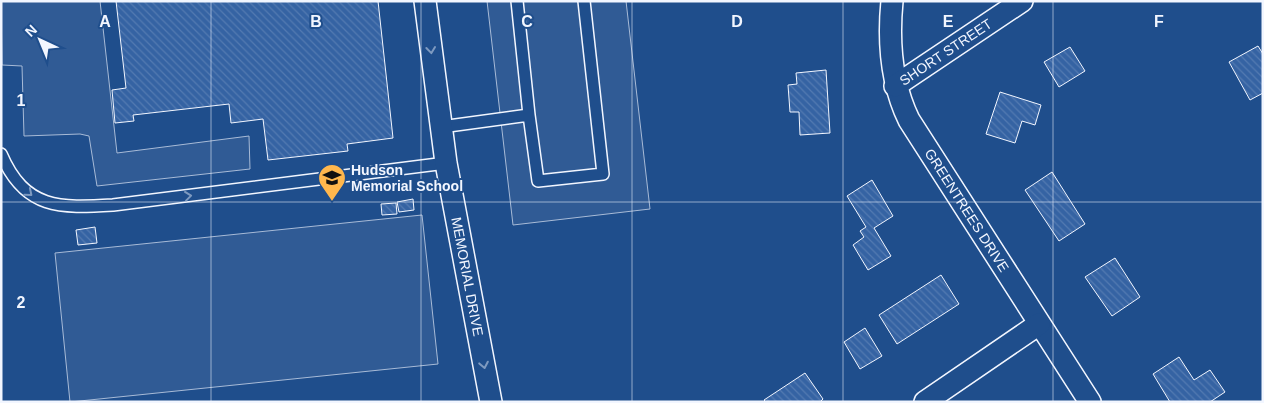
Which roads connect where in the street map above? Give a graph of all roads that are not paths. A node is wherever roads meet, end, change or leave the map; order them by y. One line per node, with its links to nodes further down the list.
1 (425, 1): 8 (street, MEMORIAL DRIVE, one-way to 8)
2 (516, 1): 7 (lane)
3 (584, 1): 7 (lane)
4 (892, 1): 6 (street, GREENTREES DRIVE)
5 (1022, 1): 6 (street, SHORT STREET)
6 (895, 86): 11 (street, GREENTREES DRIVE)
7 (529, 115): 8 (lane)
8 (441, 127): 10 (street, MEMORIAL DRIVE)
9 (1, 154): 10 (lane, one-way to 10)
10 (446, 163): 12 (street, MEMORIAL DRIVE, one-way to 12)
11 (1040, 324): 13 (street); 14 (street, GREENTREES DRIVE)
12 (492, 402)
13 (925, 402)
14 (1090, 402)

